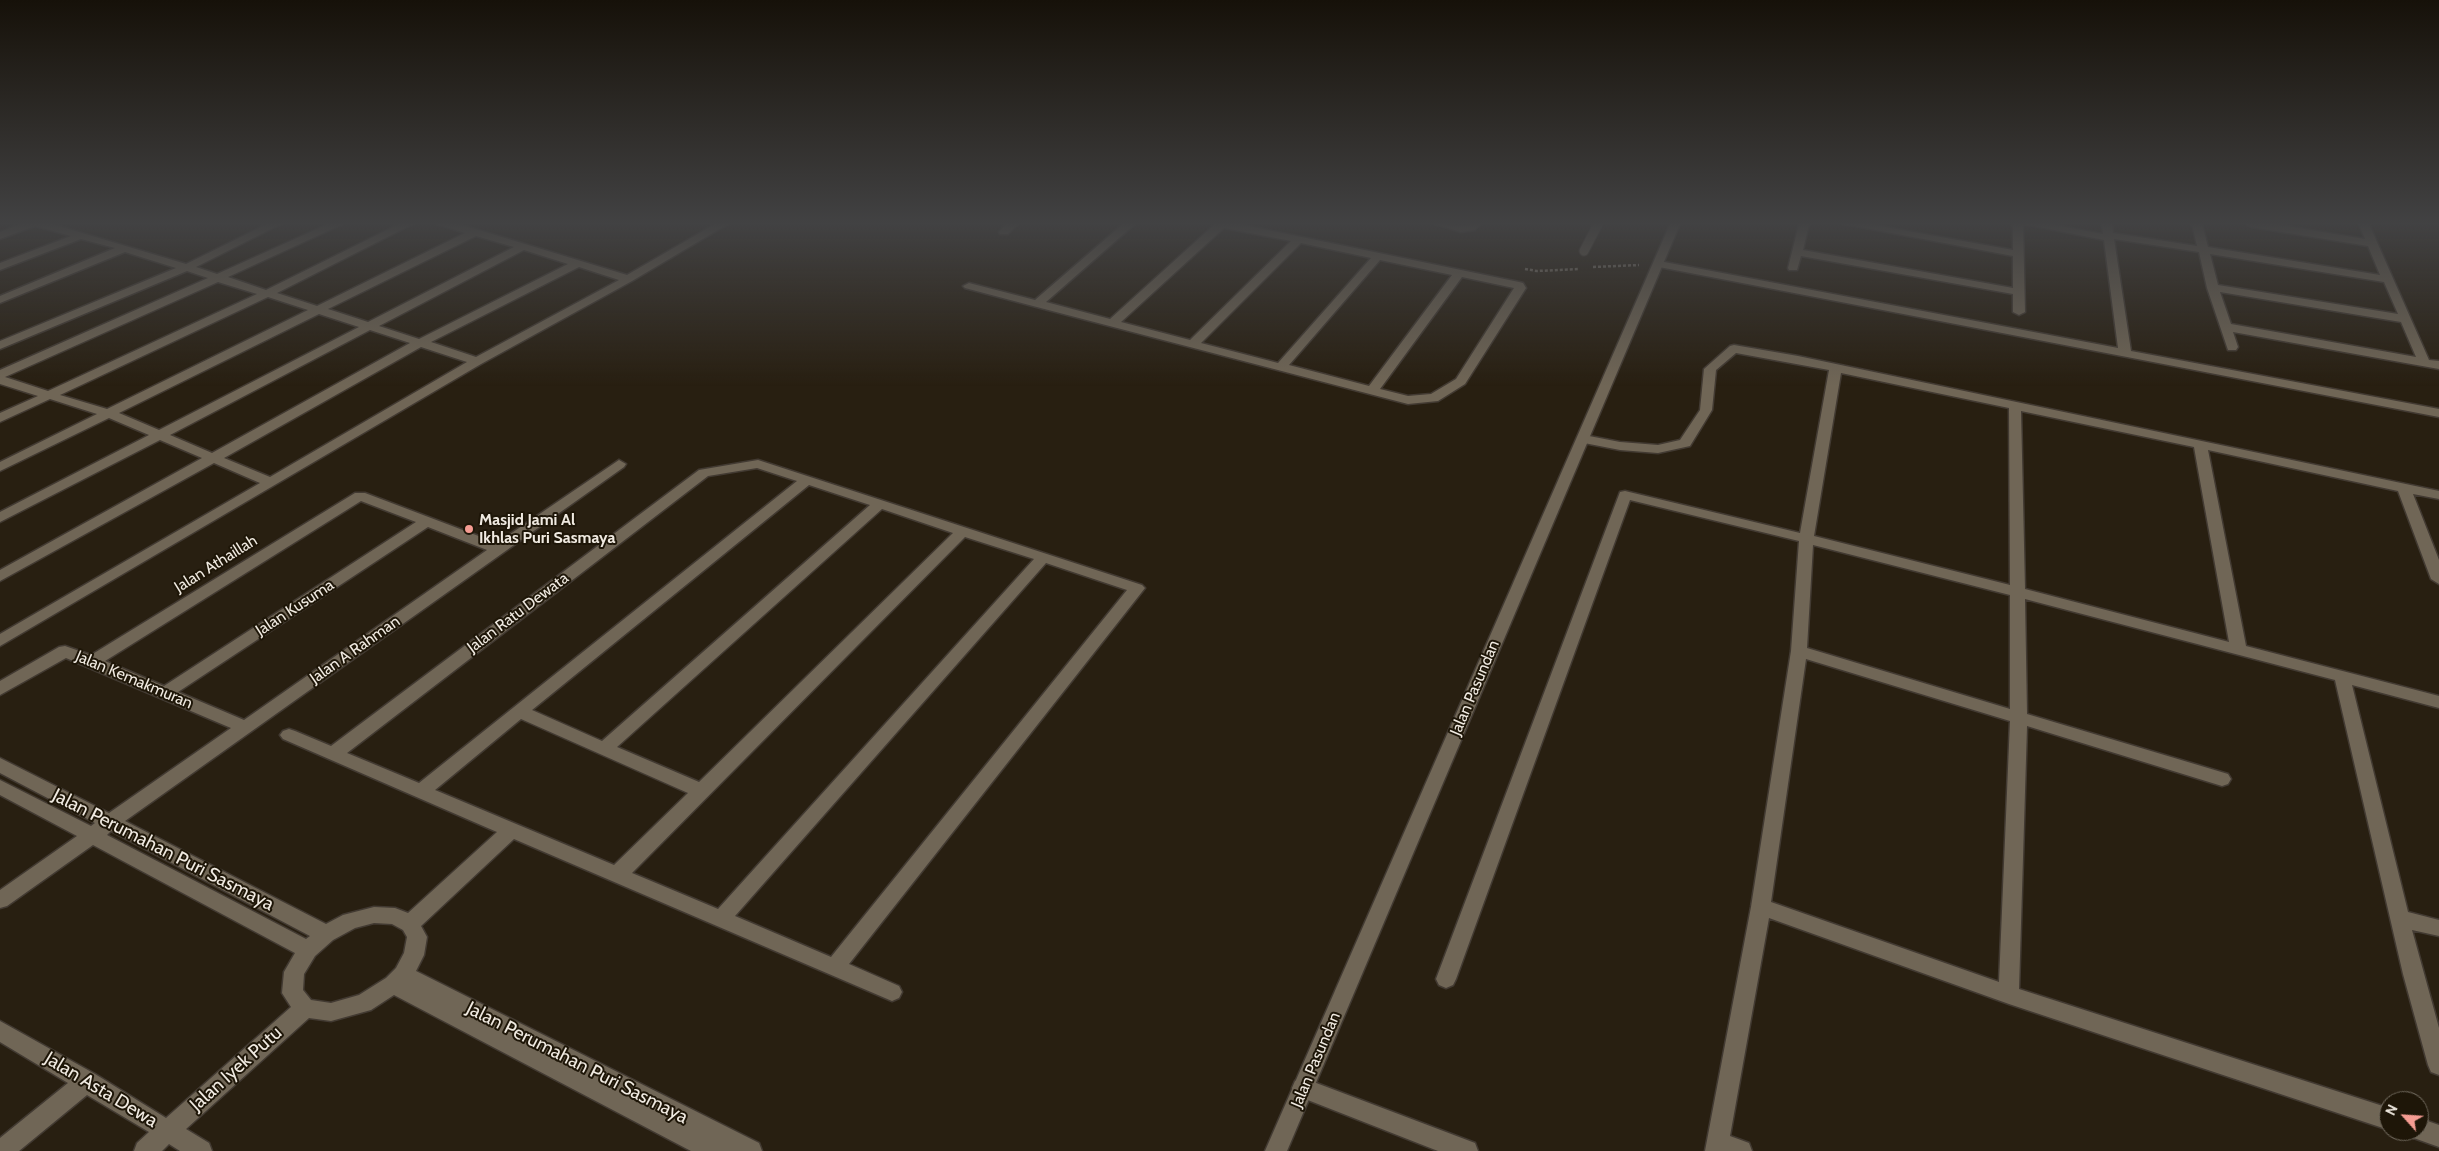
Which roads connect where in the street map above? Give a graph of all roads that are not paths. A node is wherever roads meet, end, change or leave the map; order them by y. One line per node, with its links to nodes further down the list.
1 (54, 278): 28 (street)
2 (163, 278): 38 (street)
3 (217, 278): 27 (street); 46 (street)
4 (299, 278): 27 (street)
5 (383, 278): 30 (street)
6 (463, 278): 34 (street)
7 (550, 278): 36 (street)
8 (624, 278): 22 (street)
9 (1067, 278): 29 (street)
10 (1163, 278): 33 (street)
11 (1260, 278): 37 (street)
12 (1359, 278): 44 (street)
13 (1456, 278): 48 (street)
14 (1483, 278): 48 (street)
15 (1653, 278): 55 (street, Jalan Pasundan)
16 (1732, 278): 40 (street)
17 (1939, 278): 26 (street)
18 (2018, 278): 26 (street)
19 (2114, 278): 40 (street)
20 (2210, 278): 25 (street)
21 (2380, 278): 23 (street)
22 (628, 279): 41 (street)
23 (2388, 279): 32 (street)
24 (969, 286): 29 (street)
25 (2213, 288): 32 (street); 35 (street)
26 (2018, 292): 31 (street)
27 (268, 293): 30 (street); 49 (street)
28 (0, 300)
29 (1036, 304): 33 (street)
30 (316, 311): 34 (street); 51 (street)
31 (2019, 312)
32 (2405, 319): 42 (street)
33 (1113, 323): 37 (street)
34 (368, 327): 36 (street); 54 (street)
35 (2225, 327): 39 (street); 42 (street)
36 (420, 343): 41 (street); 57 (street)
37 (1193, 344): 44 (street)
38 (0, 345)
39 (2232, 347)
40 (2125, 352): 52 (street)
41 (476, 361): 61 (street)
42 (2424, 362): 43 (street)
43 (2439, 365)
44 (1281, 367): 48 (street)
45 (1836, 368): 50 (street); 55 (street); 68 (street)
46 (0, 375)
47 (0, 380): 49 (street)
48 (1373, 390)
49 (51, 394): 51 (street); 53 (street)
50 (2015, 406): 56 (street); 73 (street)
51 (108, 413): 54 (street); 59 (street)
52 (2439, 413)
53 (0, 418)
54 (160, 436): 57 (street); 65 (street)
55 (1584, 438): 114 (street, Jalan Pasundan)
56 (2200, 445): 62 (street); 75 (street)
57 (212, 457): 61 (street); 71 (street)
58 (619, 464): 69 (street, Jalan A Rahman)
59 (0, 467)
60 (808, 480): 64 (street); 82 (street); 87 (street, Jalan Ratu Dewata)
61 (270, 482): 74 (street)
62 (2404, 488): 63 (street); 72 (street)
63 (2439, 495)
64 (880, 504): 67 (street); 86 (street)
65 (0, 518)
66 (426, 522): 69 (street); 77 (street, Jalan Athaillah); 80 (street, Jalan Kusuma)
67 (964, 531): 70 (street); 92 (street)
68 (1806, 538): 73 (street); 76 (street); 107 (street)
69 (499, 549): 84 (street, Jalan A Rahman)
70 (1044, 557): 100 (street); 105 (street)
71 (0, 576)
72 (2439, 580)
73 (2018, 591): 75 (street); 83 (street)
74 (0, 641)
75 (2238, 648): 78 (street)
76 (1799, 651): 83 (street); 98 (street)
77 (92, 662): 79 (street, Jalan Kemakmuran); 80 (street, Jalan Kemakmuran)
78 (2342, 676): 81 (street); 99 (street)
79 (0, 690)
80 (165, 693): 84 (street, Jalan Kemakmuran)
81 (2439, 702)
82 (520, 712): 86 (street); 91 (street)
83 (2019, 718): 89 (street); 109 (street)
84 (245, 727): 93 (street, Jalan A Rahman)
85 (289, 735): 87 (street)
86 (605, 748): 92 (street)
87 (333, 754): 91 (street)
88 (0, 765): 93 (street, Jalan Perumahan Puri Sasmaya)
89 (2222, 779)
90 (0, 788): 95 (street, Jalan Perumahan Puri Sasmaya)
91 (421, 791): 94 (street)
92 (702, 791): 96 (street)
93 (109, 822): 95 (street, Jalan A Rahman); 103 (street, Jalan Perumahan Puri Sasmaya)
94 (511, 830): 96 (street); 101 (street)
95 (90, 835): 97 (street, Jalan A Rahman); 104 (street, Jalan Perumahan Puri Sasmaya)
96 (617, 875): 100 (street)
97 (0, 900)
98 (1761, 907): 109 (street); 117 (street)
99 (2399, 918): 102 (street); 112 (street)
100 (721, 919): 105 (street)
101 (410, 924): 103 (street); 106 (street)
102 (2439, 928)
103 (326, 934): 104 (street)
104 (308, 950): 110 (street)
105 (834, 968): 108 (street)
106 (398, 979): 110 (street); 121 (street, Jalan Perumahan Puri Sasmaya); 122 (street, Jalan Perumahan Puri Sasmaya)
107 (1446, 979)
108 (892, 992)
109 (2009, 995): 115 (street)
110 (305, 1008): 116 (street, Jalan Iyek Putu)
111 (1, 1034): 113 (street, Jalan Asta Dewa)
112 (2439, 1065)
113 (87, 1081): 116 (street, Jalan Asta Dewa); 118 (street)
114 (1303, 1088): 123 (street, Jalan Pasundan); 124 (street)
115 (2379, 1116)
116 (168, 1130): 119 (street, Jalan Iyek Putu); 120 (street, Jalan Asta Dewa)
117 (1716, 1146): 125 (street)
118 (2, 1151)
119 (145, 1151)
120 (201, 1151)
121 (714, 1151)
122 (751, 1151)
123 (1276, 1151)
124 (1467, 1151)
125 (1741, 1151)

